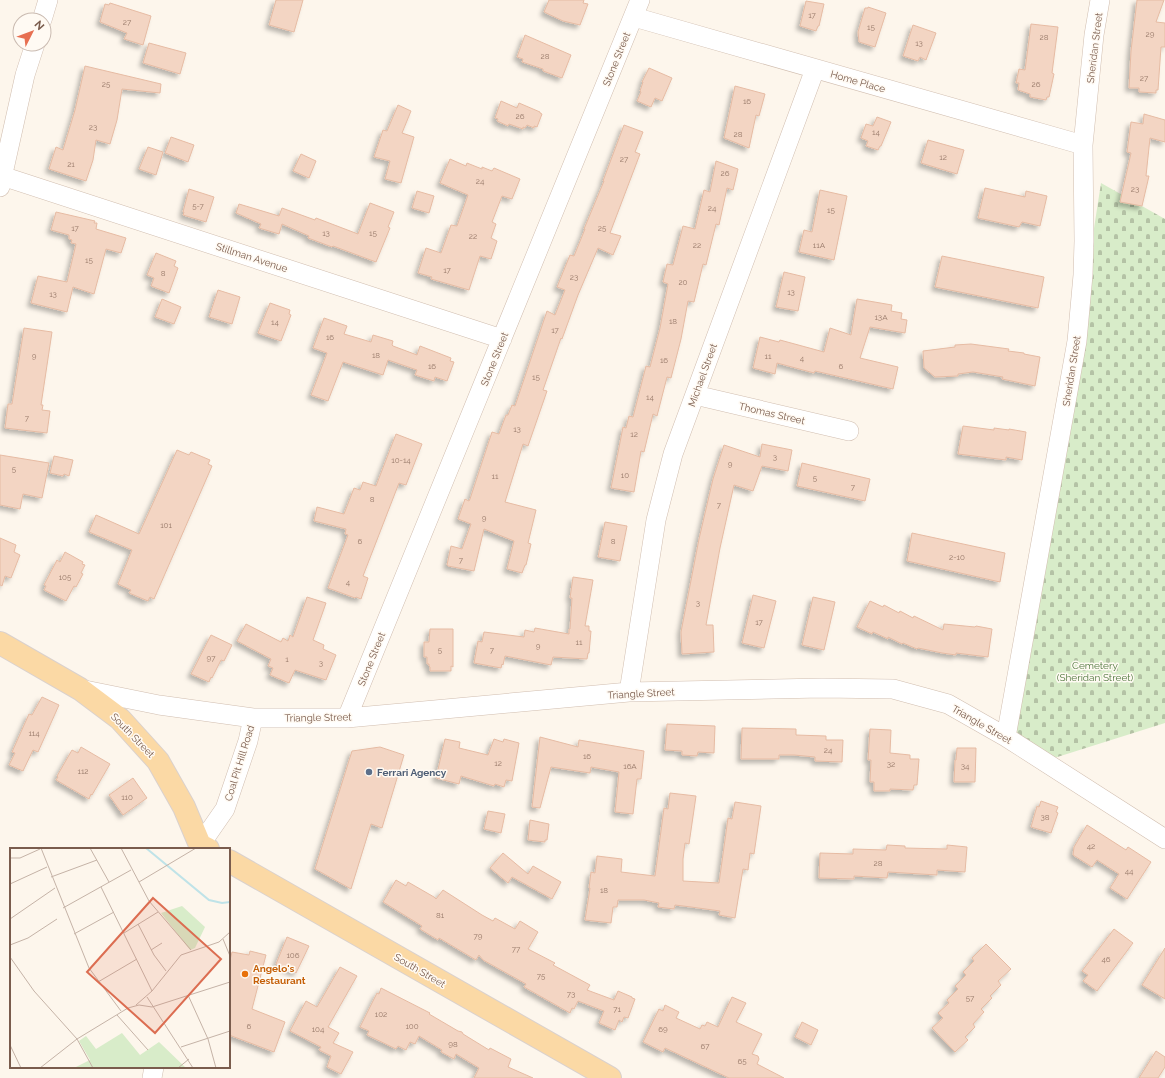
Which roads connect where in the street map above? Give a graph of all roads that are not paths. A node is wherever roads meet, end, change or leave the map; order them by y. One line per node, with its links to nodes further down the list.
1 (48, 0): 4 (street)
2 (1100, 0): 7 (street, Sheridan Street)
3 (637, 8): 6 (street, Home Place); 9 (street, Stone Street)
4 (44, 12)
5 (32, 52): 8 (street)
6 (815, 69): 7 (street, Home Place); 10 (street, Michael Street)
7 (1083, 146): 17 (street, Sheridan Street)
8 (1, 181): 9 (street, Stillman Avenue)
9 (502, 338): 16 (street, Stone Street)
10 (695, 395): 11 (street, Thomas Street); 14 (street, Michael Street)
11 (849, 431)
12 (0, 643): 13 (main road, South Street)
13 (80, 689): 15 (street, Triangle Street); 19 (main road, South Street)
14 (629, 692): 16 (street, Triangle Street); 17 (street, Triangle Street)
15 (253, 718): 16 (street, Triangle Street); 19 (street, Coal Pit Hill Road)
16 (348, 718)
17 (1006, 737): 18 (street, Triangle Street)
18 (1165, 839)
19 (203, 848)
20 (230, 862): 22 (main road, South Street)
21 (154, 1068): 23 (street)
22 (586, 1072): 24 (main road, South Street)
23 (152, 1078)
24 (610, 1078)

